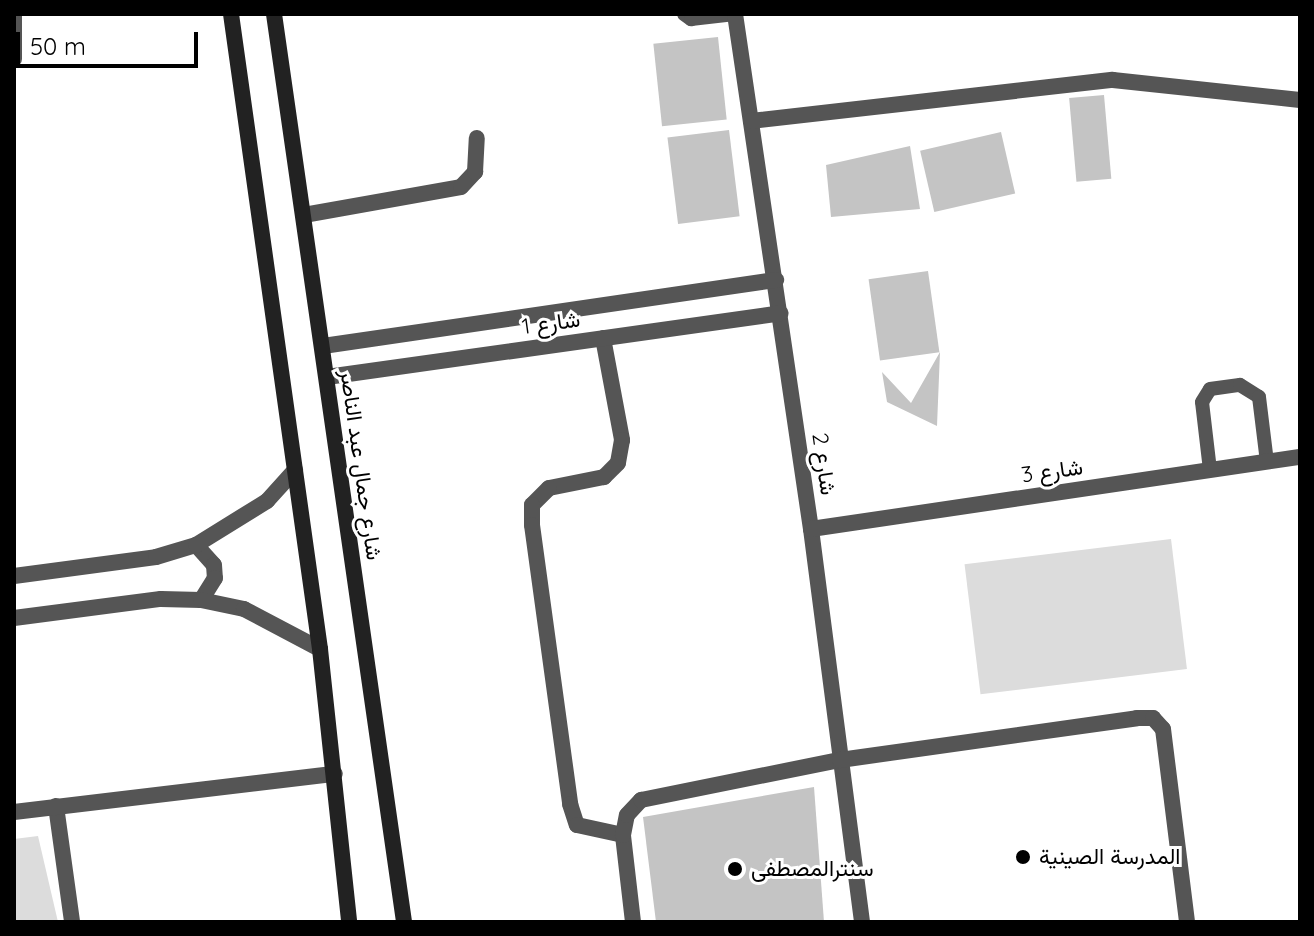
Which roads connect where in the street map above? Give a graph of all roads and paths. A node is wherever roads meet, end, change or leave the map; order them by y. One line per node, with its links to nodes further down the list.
1 (231, 14): 18 (main road)
2 (274, 14): 10 (main road, شارع جمال عبد الناصر)
3 (684, 14): 4 (lane)
4 (735, 14): 8 (street, شارع 2)
5 (14, 16): 6 (street)
6 (14, 59)
7 (1300, 100): 8 (street)
8 (751, 121): 11 (street, شارع 2)
9 (477, 138): 10 (street)
10 (304, 215): 14 (main road, شارع جمال عبد الناصر)
11 (776, 280): 12 (street, شارع 2); 14 (street, شارع 1)
12 (781, 313): 13 (street, شارع 1); 20 (street, شارع 2)
13 (603, 338): 15 (street, شارع 1); 30 (street)
14 (323, 346): 15 (main road, شارع جمال عبد الناصر)
15 (327, 377): 33 (main road, شارع جمال عبد الناصر)
16 (1300, 457): 17 (street, شارع 3)
17 (1267, 462): 19 (street, شارع 3); 19 (lane)
18 (295, 470): 21 (street); 25 (main road)
19 (1210, 470): 20 (street, شارع 3)
20 (811, 529): 26 (street, شارع 2)
21 (196, 545): 22 (street); 23 (street)
22 (14, 576)
23 (201, 600): 24 (street); 25 (street)
24 (14, 618)
25 (320, 649): 27 (main road)
26 (840, 760): 30 (street); 35 (street, شارع 2); 36 (street)
27 (335, 774): 28 (street); 32 (main road)
28 (56, 806): 29 (street); 31 (street)
29 (14, 812)
30 (623, 835): 34 (street)
31 (72, 922)
32 (349, 922)
33 (404, 922)
34 (633, 922)
35 (862, 922)
36 (1187, 922)

